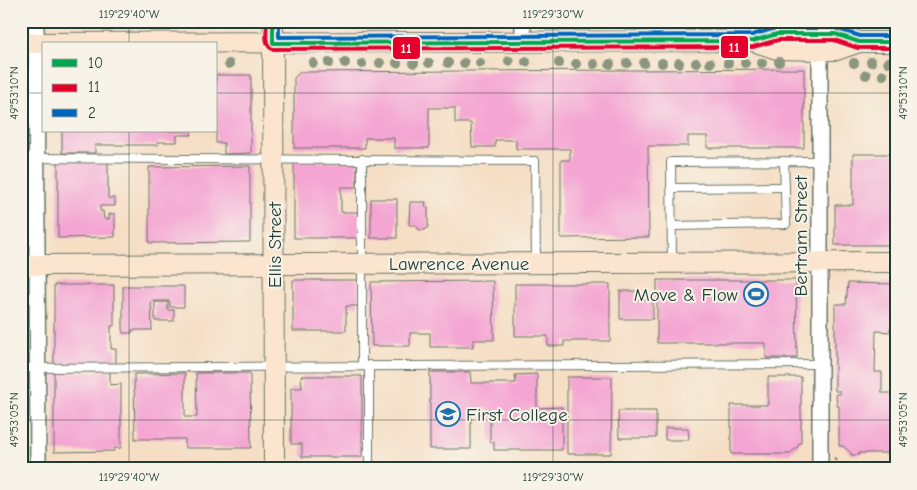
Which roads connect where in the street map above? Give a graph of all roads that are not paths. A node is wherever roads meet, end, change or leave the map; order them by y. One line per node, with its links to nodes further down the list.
1 (36, 21): 8 (street)
2 (273, 21): 11 (street, Ellis Street)
3 (524, 21): 12 (street)
4 (777, 28): 5 (street); 6 (street)
5 (753, 41): 12 (street); 13 (street)
6 (859, 42): 7 (street); 13 (street)
7 (896, 42)
8 (29, 43): 9 (street); 14 (street)
9 (42, 43)
10 (218, 43): 11 (street)
11 (273, 43): 12 (street); 15 (street, Ellis Street)
12 (523, 43)
13 (820, 50): 18 (street, Bertram Street)
14 (29, 158): 15 (lane); 26 (street)
15 (274, 159): 16 (lane); 27 (street, Ellis Street)
16 (362, 159): 24 (lane); 28 (lane)
17 (784, 161): 18 (lane); 19 (lane); 20 (lane)
18 (820, 161): 22 (street, Bertram Street)
19 (784, 186): 20 (lane); 21 (lane)
20 (671, 188): 21 (lane)
21 (672, 226): 25 (lane)
22 (820, 262): 23 (street, Lawrence Avenue); 25 (street, Lawrence Avenue); 29 (street, Bertram Street)
23 (896, 262)
24 (536, 263): 25 (street, Lawrence Avenue); 28 (street, Lawrence Avenue)
25 (672, 263)
26 (29, 264): 27 (street, Lawrence Avenue); 33 (street)
27 (274, 264): 28 (street, Lawrence Avenue); 31 (street, Ellis Street)
28 (362, 264): 30 (lane)
29 (820, 364): 30 (lane); 37 (street, Bertram Street)
30 (366, 365): 31 (lane); 36 (lane)
31 (274, 366): 33 (lane); 35 (street, Ellis Street)
32 (21, 368): 33 (lane)
33 (37, 368): 34 (street)
34 (38, 469)
35 (274, 469)
36 (370, 469)
37 (820, 469)

